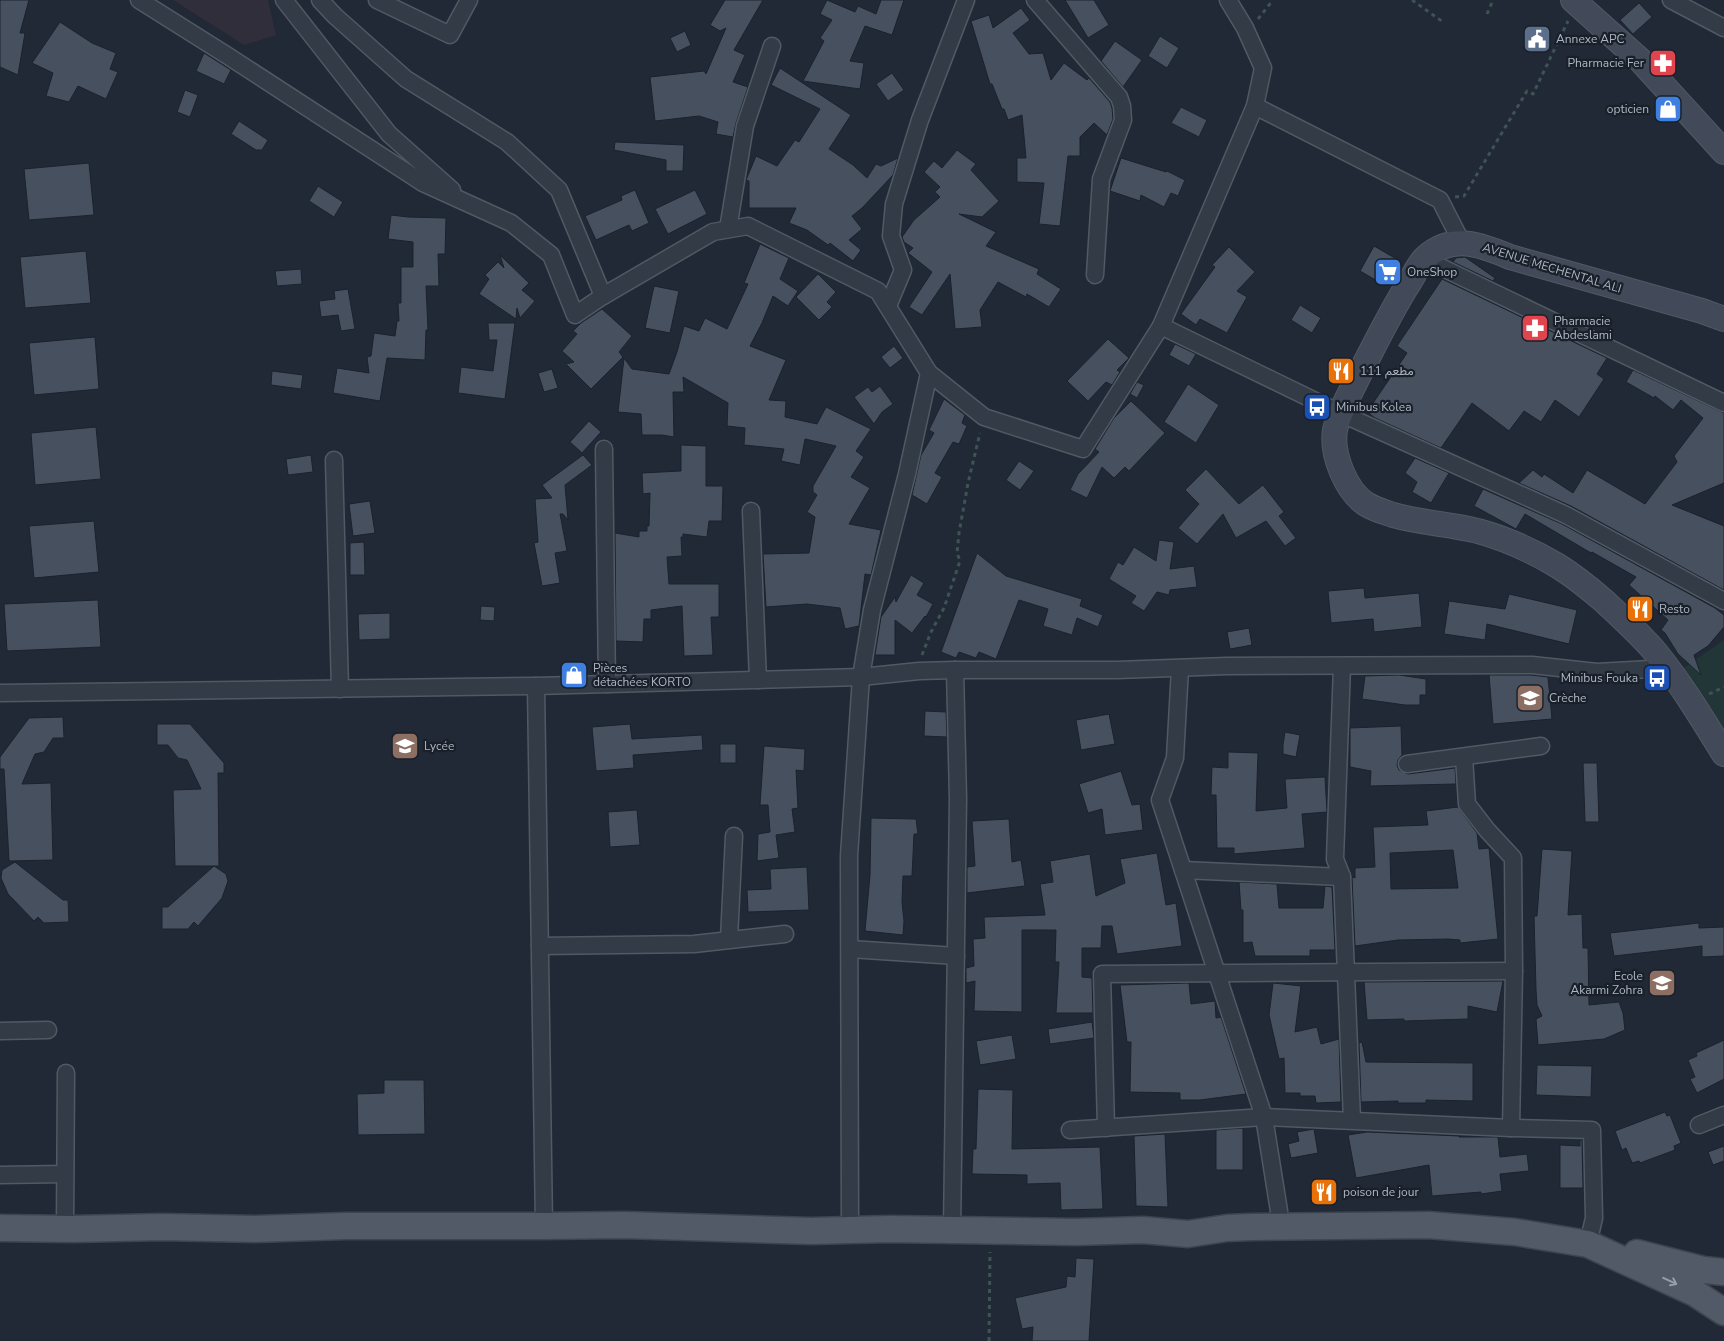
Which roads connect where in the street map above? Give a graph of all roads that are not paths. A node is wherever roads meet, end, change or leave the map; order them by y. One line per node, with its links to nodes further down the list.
1 (139, 0): 15 (street)
2 (284, 0): 15 (street)
3 (320, 0): 20 (street)
4 (377, 0): 5 (street)
5 (469, 0)
6 (966, 0): 21 (street)
7 (1034, 0): 19 (street)
8 (1228, 0): 13 (street)
9 (1671, 0): 11 (street)
10 (1574, 2): 14 (main road)
11 (1724, 28)
12 (772, 46): 16 (street)
13 (1254, 106): 17 (street); 23 (street)
14 (1724, 152)
15 (464, 202): 20 (street)
16 (728, 229): 20 (street); 21 (street)
17 (1462, 243): 18 (main road, AVENUE MECHENTAL ALI); 22 (main road, AVENUE MECHENTAL ALI)
18 (1424, 259): 25 (street); 26 (main road, AVENUE MECHENTAL ALI)
19 (1095, 275)
20 (603, 296)
21 (888, 306): 24 (street)
22 (1724, 319)
23 (1161, 326): 24 (street); 26 (street)
24 (929, 373): 35 (street)
25 (1724, 403)
26 (1340, 413): 30 (street); 33 (main road, AVENUE MECHENTAL ALI)
27 (604, 449): 37 (street)
28 (334, 460): 39 (street)
29 (751, 511): 36 (street)
30 (1724, 601)
31 (1342, 666): 32 (street); 33 (street); 47 (street)
32 (1180, 668): 34 (street); 46 (street)
33 (1668, 668): 42 (main road, AVENUE MECHENTAL ALI)
34 (955, 670): 35 (street); 52 (street)
35 (861, 677): 36 (street); 51 (street)
36 (758, 680): 37 (street)
37 (606, 684): 38 (street)
38 (536, 686): 39 (street); 50 (street)
39 (340, 689): 40 (street)
40 (0, 693)
41 (1541, 746): 43 (street)
42 (1724, 754)
43 (1464, 757): 44 (street); 54 (street)
44 (1407, 764)
45 (734, 836): 49 (street)
46 (1183, 870): 47 (street); 55 (street)
47 (1342, 877): 53 (street)
48 (785, 934): 49 (street)
49 (729, 940): 50 (street)
50 (540, 946): 68 (street)
51 (850, 949): 52 (street); 72 (street)
52 (956, 956): 73 (street)
53 (1347, 972): 54 (street); 55 (street); 61 (street)
54 (1514, 972): 64 (street)
55 (1217, 973): 60 (street); 63 (street)
56 (48, 1030): 57 (street)
57 (0, 1031)
58 (66, 1073): 66 (street)
59 (1724, 1115): 62 (street)
60 (1264, 1117): 61 (street); 63 (street); 69 (street)
61 (1352, 1120): 64 (street)
62 (1699, 1125)
63 (1106, 1128): 65 (street)
64 (1511, 1128): 74 (street)
65 (1070, 1130)
66 (65, 1174): 67 (street); 71 (street)
67 (0, 1175)
68 (544, 1226): 71 (main road); 72 (main road)
69 (1278, 1227): 73 (main road); 74 (main road)
70 (0, 1228): 71 (main road)
71 (65, 1229)
72 (850, 1230): 73 (main road)
73 (952, 1230)
74 (1591, 1245): 75 (main road); 76 (main road, one-way to 76)
75 (1724, 1272)
76 (1724, 1312)

